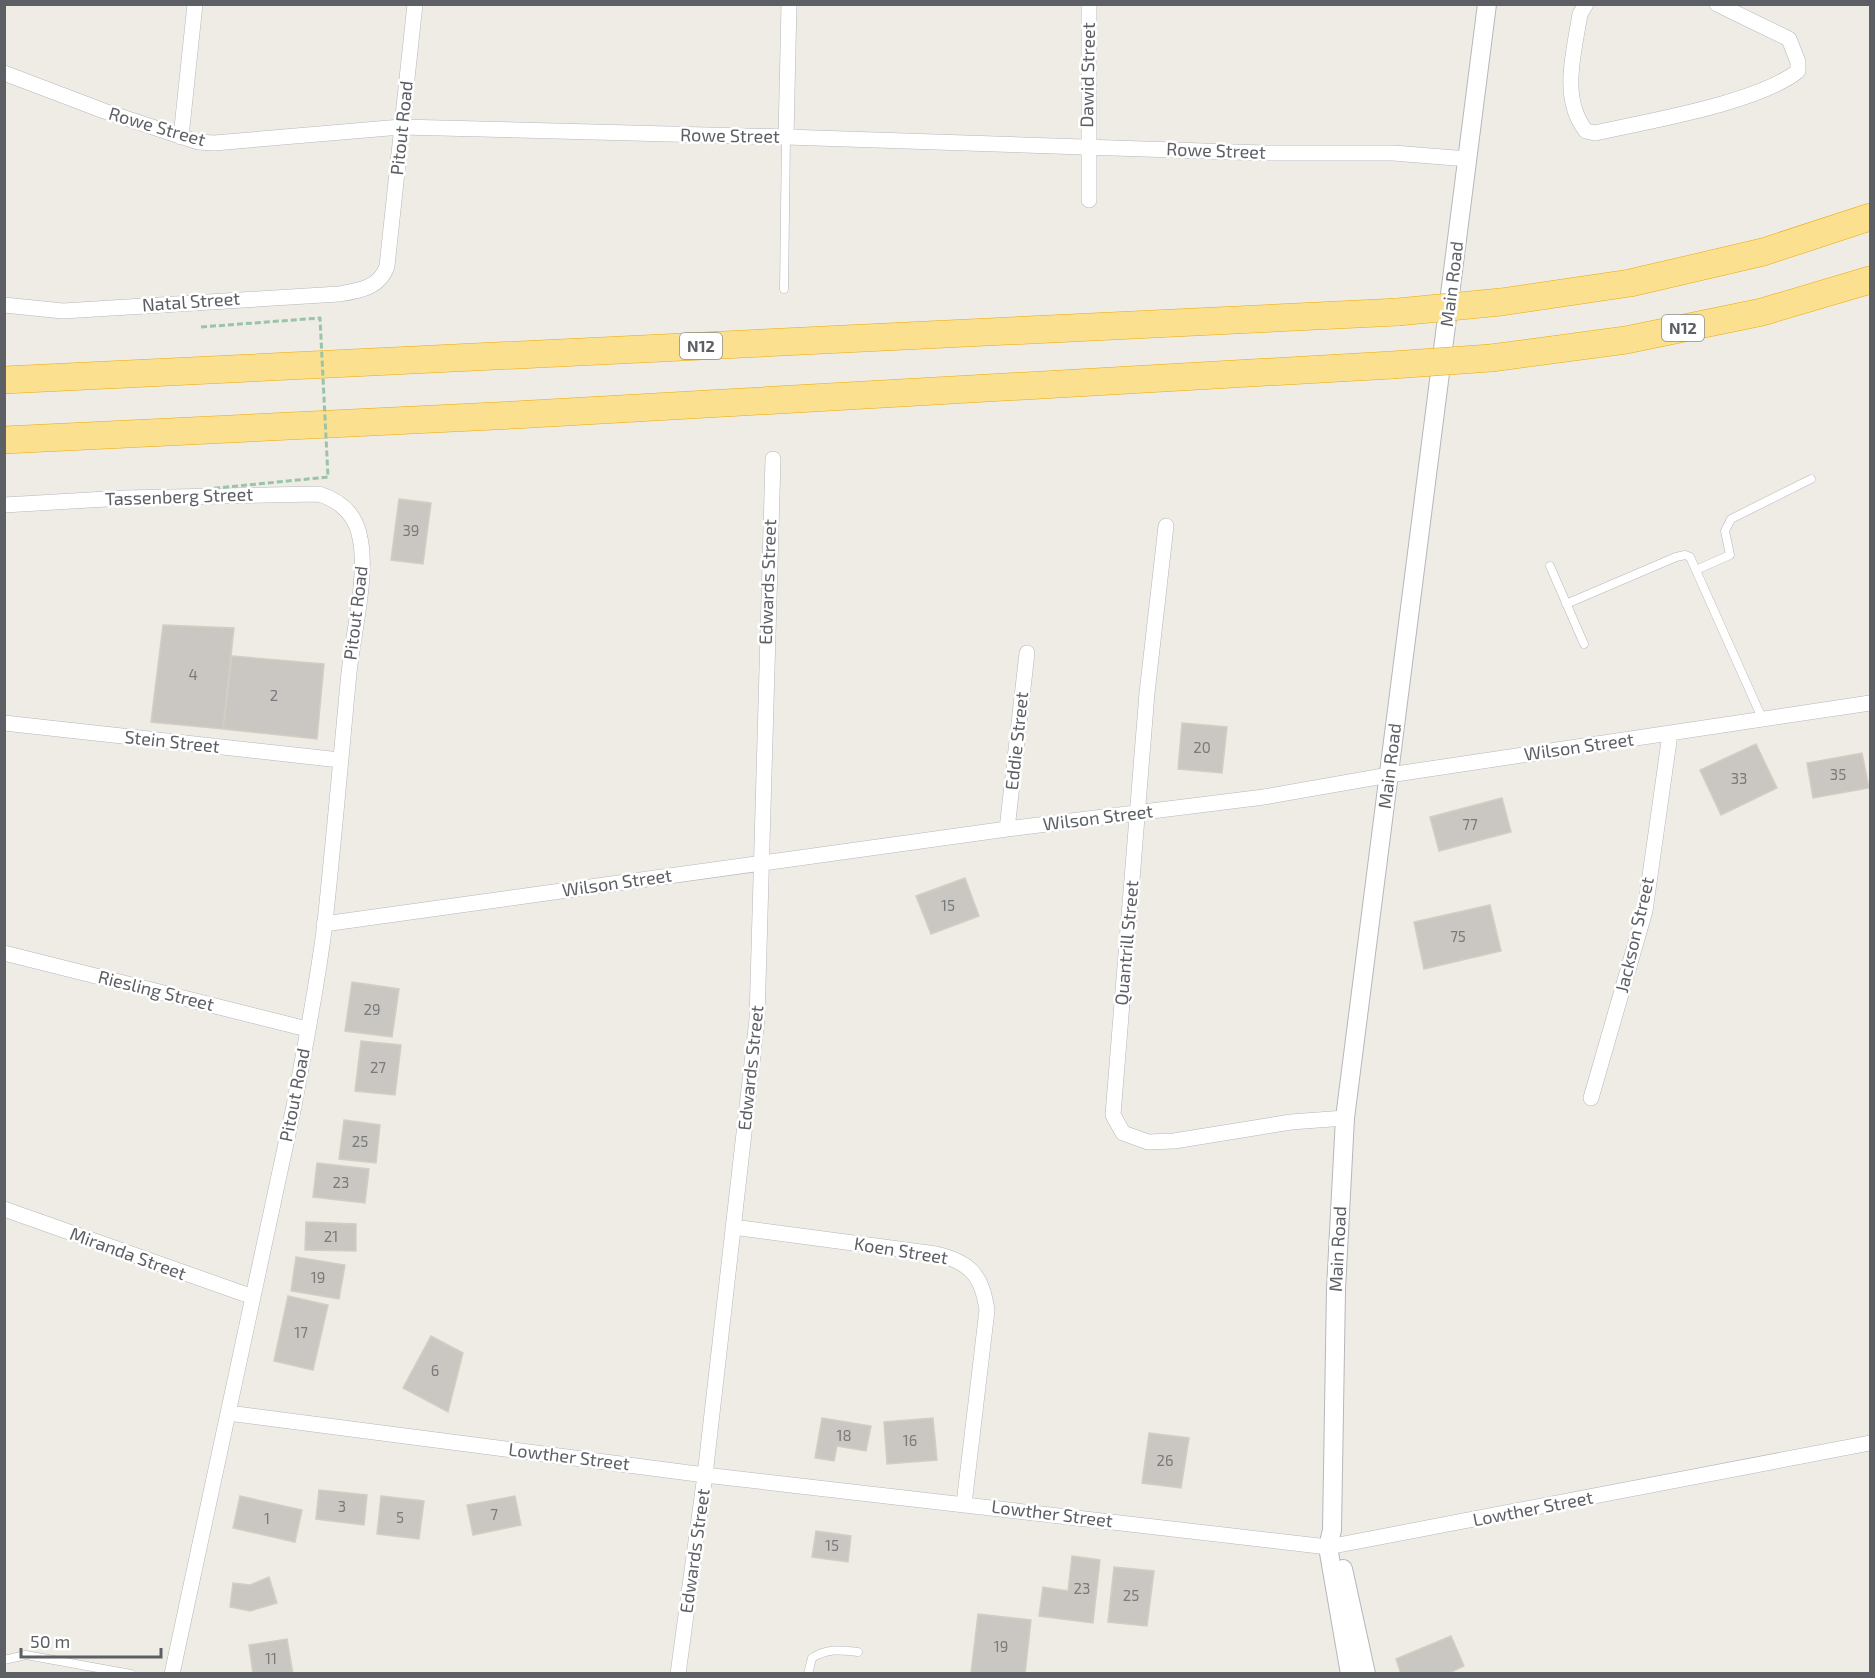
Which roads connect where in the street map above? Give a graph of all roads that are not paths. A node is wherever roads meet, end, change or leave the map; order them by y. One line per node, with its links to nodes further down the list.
1 (195, 4): 10 (street)
2 (415, 4): 9 (street, Pitout Road)
3 (789, 4): 11 (street)
4 (1089, 4): 12 (street, Dawid Street)
5 (1487, 4): 13 (street, Main Road)
6 (1586, 4): 7 (street)
7 (1717, 4)
8 (4, 73): 10 (street, Rowe Street)
9 (401, 127): 10 (street, Rowe Street); 11 (street, Rowe Street); 17 (street, Pitout Road)
10 (181, 137)
11 (786, 137): 12 (street, Rowe Street); 18 (lane)
12 (1087, 146): 13 (street, Rowe Street); 14 (street, Dawid Street)
13 (1468, 159): 37 (street, Main Road)
14 (1089, 200)
15 (1870, 217): 20 (highway, N12, bridge)
16 (1870, 280): 21 (highway, N12, bridge)
17 (376, 283): 19 (street, Natal Street)
18 (784, 289)
19 (4, 305)
20 (4, 380)
21 (4, 440)
22 (772, 459): 40 (street, Edwards Street)
23 (1811, 479): 28 (lane)
24 (4, 505): 25 (street, Tassenberg Street)
25 (348, 511): 36 (street, Pitout Road)
26 (1166, 526): 38 (street, Quantrill Street)
27 (1550, 566): 29 (lane)
28 (1696, 570): 29 (lane); 33 (lane)
29 (1566, 604): 30 (lane)
30 (1584, 644)
31 (1026, 652): 39 (street, Eddie Street)
32 (1870, 703): 33 (street, Wilson Street)
33 (1762, 718): 35 (street, Wilson Street)
34 (4, 723): 36 (street, Stein Street)
35 (1670, 734): 37 (street, Wilson Street); 44 (street, Jackson Street)
36 (340, 759): 41 (street, Pitout Road)
37 (1389, 775): 38 (street, Wilson Street); 45 (street, Main Road)
38 (1139, 813): 39 (street, Wilson Street); 45 (street, Quantrill Street)
39 (1007, 829): 40 (street, Wilson Street)
40 (761, 864): 41 (street, Wilson Street); 47 (street, Edwards Street)
41 (324, 924): 43 (street, Pitout Road)
42 (4, 953): 43 (street, Riesling Street)
43 (307, 1029): 48 (street, Pitout Road)
44 (1591, 1098)
45 (1345, 1118): 53 (street, Main Road)
46 (4, 1209): 48 (street, Miranda Street)
47 (733, 1227): 51 (street, Edwards Street); 52 (street, Koen Street)
48 (253, 1297): 49 (street, Pitout Road)
49 (228, 1413): 51 (street, Lowther Street); 57 (street, Pitout Road)
50 (1870, 1443): 53 (street, Lowther Street)
51 (705, 1475): 52 (street, Lowther Street); 58 (street, Edwards Street)
52 (964, 1504): 53 (street, Lowther Street)
53 (1333, 1541): 60 (street, Main Road); 61 (street, Main Road)
54 (858, 1652): 59 (lane)
55 (4, 1660): 56 (lane)
56 (131, 1674)
57 (172, 1674)
58 (678, 1674)
59 (808, 1674)
60 (1350, 1674)
61 (1366, 1674)

